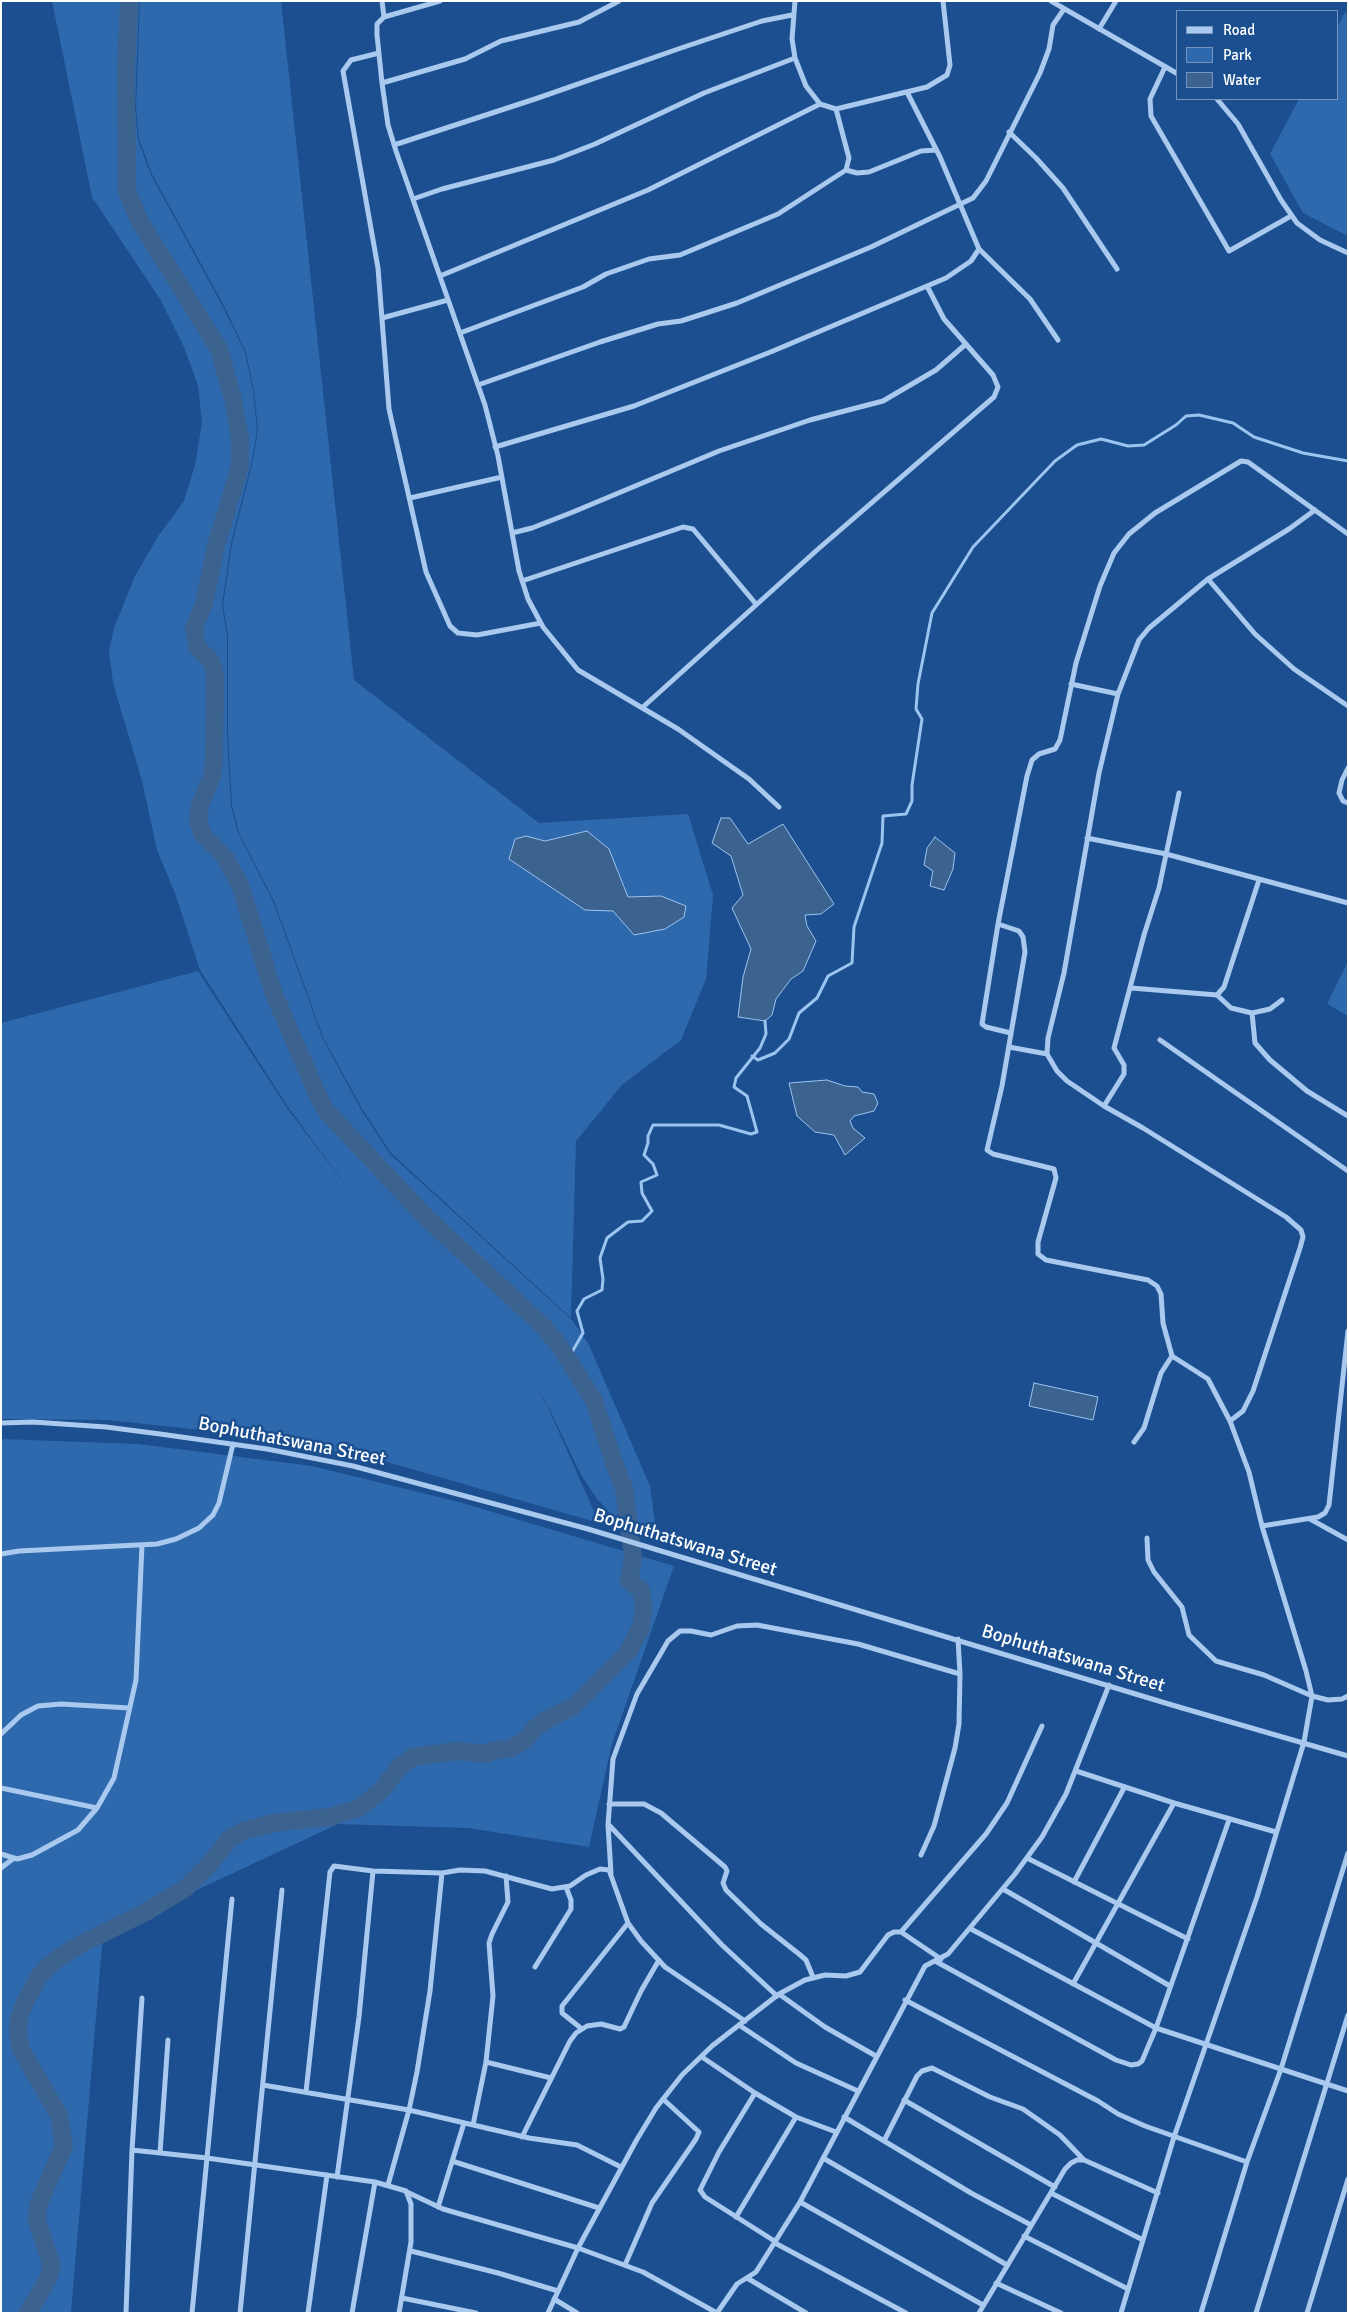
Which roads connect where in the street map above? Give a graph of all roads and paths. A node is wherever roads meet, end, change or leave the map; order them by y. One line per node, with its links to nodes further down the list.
1 (382, 1): 10 (street)
2 (440, 1): 10 (street)
3 (619, 1): 16 (street)
4 (795, 1): 9 (street)
5 (944, 1): 17 (street)
6 (1051, 1): 8 (street)
7 (1116, 1): 11 (street)
8 (1064, 9): 11 (street); 21 (street)
9 (792, 14): 13 (street); 22 (street)
10 (384, 17): 12 (street)
11 (1099, 29): 14 (street)
12 (379, 54): 16 (street); 34 (street)
13 (795, 58): 19 (street); 25 (street)
14 (1165, 67): 15 (street); 27 (street)
15 (1176, 73)
16 (382, 83): 22 (street)
17 (907, 92): 20 (street); 23 (street)
18 (1218, 100): 27 (street)
19 (820, 104): 20 (street); 31 (street)
20 (836, 109): 24 (street)
21 (1009, 132): 26 (street); 30 (street)
22 (394, 144): 25 (street)
23 (936, 150): 24 (street); 26 (street)
24 (846, 170): 35 (street)
25 (413, 199): 31 (street)
26 (958, 205): 28 (street); 38 (street)
27 (1291, 216): 29 (street)
28 (979, 249): 32 (street); 36 (street)
29 (1348, 253)
30 (1117, 269)
31 (440, 276): 33 (street)
32 (927, 286): 37 (street); 39 (street)
33 (448, 300): 34 (street); 35 (street)
34 (382, 318): 41 (street)
35 (460, 333): 38 (street)
36 (1058, 340)
37 (966, 344): 43 (street); 47 (street)
38 (478, 385): 39 (street)
39 (496, 447): 40 (street)
40 (502, 477): 41 (street); 43 (street)
41 (410, 498): 48 (street)
42 (1315, 510): 44 (street); 45 (street); 49 (street)
43 (512, 533): 46 (street)
44 (1348, 534)
45 (1208, 579): 50 (street); 51 (street)
46 (522, 581): 47 (street); 48 (street)
47 (756, 604): 52 (street)
48 (541, 623): 52 (street)
49 (1071, 684): 50 (street); 61 (street)
50 (1118, 694): 57 (street)
51 (1348, 706)
52 (643, 707): 56 (street)
53 (1348, 768): 55 (street)
54 (1179, 793): 58 (street)
55 (1348, 803)
56 (780, 806)
57 (1087, 838): 58 (street); 69 (street)
58 (1166, 854): 59 (street); 62 (street)
59 (1259, 880): 60 (street); 63 (street)
60 (1348, 904)
61 (998, 924): 66 (street); 66 (street)
62 (1131, 988): 63 (street); 70 (street)
63 (1217, 995): 65 (street)
64 (1282, 1000): 65 (street)
65 (1252, 1012): 71 (street)
66 (1011, 1033): 68 (street)
67 (1160, 1040): 72 (street)
68 (1009, 1047): 69 (street); 74 (street)
69 (1047, 1054): 70 (street)
70 (1104, 1106): 75 (street)
71 (1348, 1116)
72 (1348, 1170)
73 (1348, 1331): 79 (street)
74 (1172, 1356): 75 (street); 77 (street)
75 (1230, 1420): 80 (street)
76 (1, 1423): 78 (street, Bophuthatswana Street)
77 (1134, 1442)
78 (233, 1444): 83 (street); 85 (street, Bophuthatswana Street)
79 (1310, 1519): 80 (street); 82 (street)
80 (1262, 1526): 88 (street)
81 (1147, 1538): 88 (street)
82 (1348, 1540)
83 (142, 1545): 84 (street); 90 (street)
84 (1, 1554)
85 (958, 1639): 86 (street); 87 (street, Bophuthatswana Street)
86 (960, 1674): 98 (street); 106 (street)
87 (1109, 1685): 93 (street, Bophuthatswana Street); 95 (street)
88 (1312, 1696): 89 (street); 93 (street)
89 (1348, 1696)
90 (129, 1708): 92 (street); 100 (street)
91 (1042, 1726): 122 (street)
92 (1, 1734)
93 (1304, 1742): 94 (street, Bophuthatswana Street); 103 (street)
94 (1348, 1756)
95 (1076, 1771): 97 (street); 108 (street)
96 (1, 1788): 100 (street)
97 (1124, 1788): 99 (street); 114 (street)
98 (609, 1804): 102 (street); 129 (street)
99 (1174, 1804): 101 (street); 119 (street)
100 (97, 1808): 107 (street)
101 (1229, 1820): 103 (street); 123 (street)
102 (608, 1825): 112 (street); 132 (street)
103 (1276, 1832): 141 (street)
104 (1348, 1853): 145 (street)
105 (1, 1854): 107 (street)
106 (920, 1855)
107 (14, 1858): 109 (street)
108 (1028, 1858): 114 (street); 117 (street)
109 (1, 1868)
110 (373, 1871): 111 (street); 151 (street); 153 (street)
111 (442, 1873): 113 (street); 156 (street)
112 (611, 1873): 115 (street); 120 (street)
113 (506, 1876): 115 (street); 144 (street)
114 (1074, 1882): 119 (street)
115 (566, 1887): 128 (street)
116 (282, 1890): 148 (street)
117 (1003, 1890): 121 (street); 124 (street)
118 (232, 1899): 167 (street)
119 (1117, 1904): 123 (street); 124 (street)
120 (628, 1923): 126 (street); 139 (street)
121 (970, 1929): 125 (street); 130 (street)
122 (902, 1932): 125 (street); 129 (street)
123 (1188, 1939): 131 (street)
124 (1095, 1943): 130 (street); 131 (street)
125 (941, 1959): 127 (street)
126 (659, 1960): 136 (street); 139 (street)
127 (935, 1961): 134 (street); 138 (street)
128 (535, 1967)
129 (814, 1977): 132 (street)
130 (1073, 1984): 138 (street)
131 (1170, 1986): 138 (street)
132 (778, 1995): 136 (street); 142 (street)
133 (142, 1998): 165 (street)
134 (906, 2000): 142 (street); 163 (street)
135 (1348, 2015): 147 (street)
136 (745, 2021): 137 (street)
137 (739, 2025): 143 (street); 149 (street)
138 (1156, 2028): 141 (street)
139 (582, 2029): 146 (street)
140 (168, 2040): 166 (street)
141 (1206, 2045): 145 (street); 163 (street)
142 (876, 2056): 149 (street)
143 (702, 2057): 152 (street); 154 (street)
144 (486, 2062): 146 (street); 160 (street)
145 (1281, 2069): 147 (street); 171 (street)
146 (552, 2078): 162 (street)
147 (1326, 2083): 150 (street); 218 (street)
148 (263, 2085): 151 (street); 172 (street)
149 (858, 2091): 158 (street)
150 (1348, 2091)
151 (306, 2092): 153 (street)
152 (754, 2093): 157 (street); 186 (street)
153 (348, 2099): 156 (street); 175 (street)
154 (663, 2099): 173 (street); 193 (street)
155 (904, 2100): 164 (street); 169 (street); 179 (street)
156 (409, 2110): 159 (street); 178 (street)
157 (796, 2117): 161 (street); 186 (street)
158 (844, 2117): 161 (street); 164 (street)
159 (464, 2123): 160 (street); 170 (street)
160 (473, 2125): 162 (street)
161 (836, 2132): 168 (street)
162 (522, 2137): 173 (street)
163 (1174, 2137): 171 (street); 182 (street)
164 (884, 2141): 187 (street)
165 (132, 2150): 166 (street); 202 (street)
166 (160, 2153): 167 (street)
167 (207, 2158): 172 (street); 203 (street)
168 (823, 2158): 183 (street); 194 (street)
169 (1084, 2160): 179 (street); 182 (street)
170 (452, 2161): 184 (street); 185 (street)
171 (1247, 2162): 217 (street)
172 (255, 2165): 174 (street); 204 (street)
173 (621, 2167): 185 (street)
174 (327, 2175): 175 (street); 205 (street)
175 (337, 2176): 177 (street)
176 (1348, 2179): 219 (street)
177 (376, 2182): 178 (street); 206 (street)
178 (388, 2185): 180 (street)
179 (1054, 2186): 181 (street)
180 (406, 2191): 184 (street); 192 (street)
181 (1051, 2193): 187 (street); 189 (street)
182 (1158, 2193): 189 (street)
183 (800, 2202): 190 (street); 201 (street)
184 (438, 2207): 191 (street)
185 (599, 2208): 191 (street)
186 (736, 2217): 190 (street)
187 (1031, 2225): 188 (street)
188 (1024, 2236): 194 (street); 197 (street)
189 (1143, 2240): 197 (street)
190 (775, 2242): 195 (street); 213 (street)
191 (578, 2248): 193 (street); 198 (street)
192 (410, 2251): 198 (street); 199 (street)
193 (624, 2265): 211 (street)
194 (1007, 2265): 196 (street)
195 (747, 2278): 211 (street); 212 (street)
196 (996, 2283): 201 (street); 215 (street)
197 (1128, 2289): 216 (street)
198 (558, 2291): 200 (street)
199 (402, 2298): 207 (street); 208 (street)
200 (554, 2299): 209 (street); 210 (street)
201 (983, 2305): 214 (street)
202 (126, 2313)
203 (192, 2313)
204 (240, 2313)
205 (308, 2313)
206 (352, 2313)
207 (399, 2313)
208 (476, 2313)
209 (548, 2313)
210 (577, 2313)
211 (717, 2313)
212 (806, 2313)
213 (906, 2313)
214 (979, 2313)
215 (1061, 2313)
216 (1121, 2313)
217 (1201, 2313)
218 (1256, 2313)
219 (1307, 2313)

